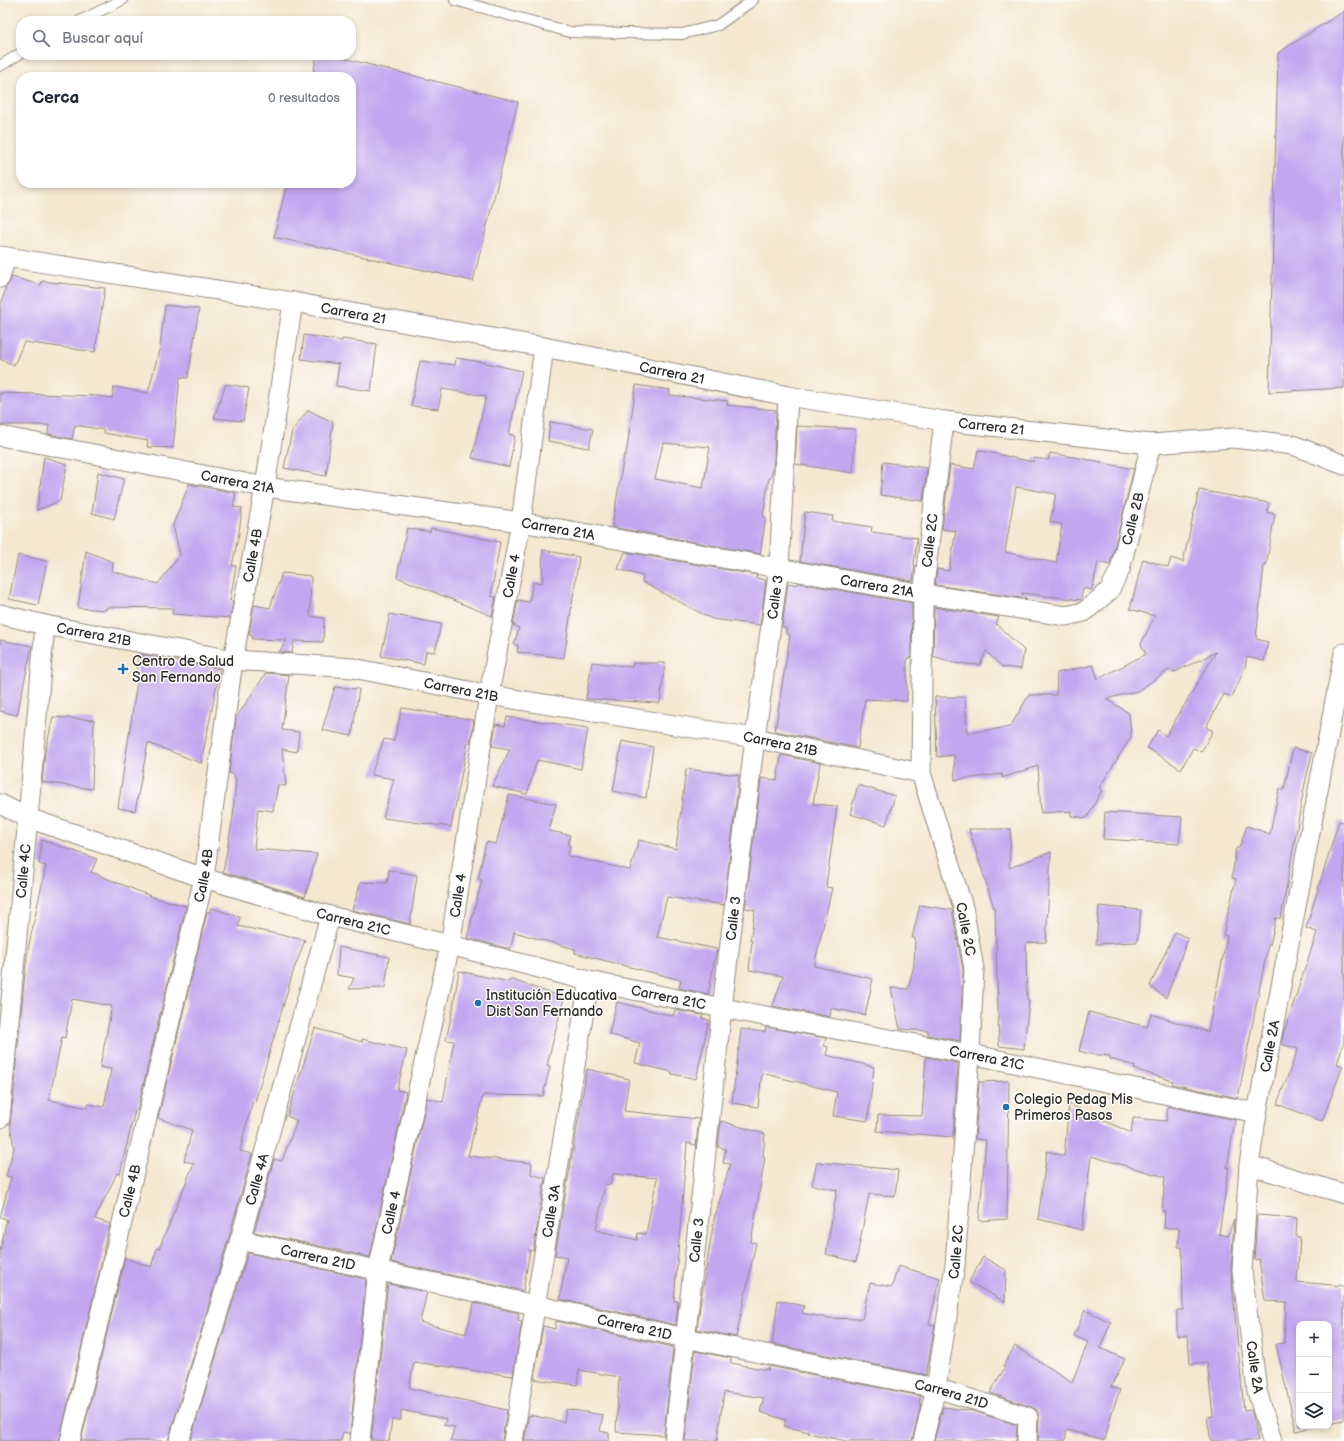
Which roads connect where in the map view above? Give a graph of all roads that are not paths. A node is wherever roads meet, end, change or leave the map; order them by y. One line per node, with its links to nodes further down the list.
1 (122, 0): 4 (lane)
2 (455, 0): 3 (lane)
3 (753, 0)
4 (90, 16)
5 (16, 56): 6 (lane)
6 (0, 66)
7 (3, 256): 8 (street); 9 (street, Carrera 21)
8 (0, 278)
9 (293, 302): 10 (street, Carrera 21); 16 (street, Calle 4B)
10 (544, 347): 11 (street, Carrera 21); 17 (street, Calle 4)
11 (788, 396): 12 (street, Carrera 21); 18 (street, Calle 3)
12 (944, 421): 14 (street, Carrera 21); 20 (street, Calle 2C)
13 (0, 436): 16 (street, Carrera 21A)
14 (1151, 444): 15 (street, Carrera 21); 19 (street, Calle 2B)
15 (1344, 465)
16 (265, 487): 17 (street, Carrera 21A); 24 (street, Calle 4B)
17 (521, 522): 18 (street, Carrera 21A); 25 (street, Calle 4)
18 (778, 568): 20 (street, Carrera 21A); 27 (street, Calle 3)
19 (1109, 591): 20 (street, Carrera 21A)
20 (923, 594): 28 (street, Calle 2C)
21 (0, 614): 22 (street, Carrera 21B)
22 (45, 625): 24 (street, Carrera 21B); 30 (street, Calle 4C)
23 (1344, 654): 26 (street, Calle 2A)
24 (233, 660): 25 (street, Carrera 21B); 31 (street, Calle 4B)
25 (489, 695): 27 (street, Carrera 21B); 33 (street, Calle 4)
26 (1340, 701): 37 (street, Calle 2A)
27 (755, 738): 28 (street, Carrera 21B); 35 (street, Calle 3)
28 (921, 773): 36 (street, Calle 2C)
29 (0, 804): 30 (street, Carrera 21C)
30 (28, 818): 31 (street, Carrera 21C); 38 (street, Calle 4C)
31 (204, 878): 32 (street, Carrera 21C); 46 (street, Calle 4B)
32 (330, 916): 33 (street, Carrera 21C); 41 (street, Calle 4A)
33 (450, 945): 34 (street, Carrera 21C); 42 (street, Calle 4)
34 (589, 981): 35 (street, Carrera 21C); 43 (street, Calle 3A)
35 (722, 1008): 36 (street, Carrera 21C); 44 (street, Calle 3)
36 (970, 1054): 37 (street, Carrera 21C); 45 (street, Calle 2C)
37 (1257, 1113): 39 (street, Calle 2A)
38 (0, 1117)
39 (1249, 1165): 40 (street); 53 (street, Calle 2A)
40 (1344, 1194)
41 (240, 1240): 42 (street, Carrera 21D); 47 (street, Calle 4A)
42 (378, 1270): 43 (street, Carrera 21D); 48 (street, Calle 4)
43 (534, 1305): 44 (street, Carrera 21D); 49 (street, Calle 3A)
44 (685, 1338): 45 (street, Carrera 21D); 50 (street, Calle 3)
45 (936, 1388): 51 (street, Calle 2C); 52 (street, Carrera 21D)
46 (70, 1441)
47 (179, 1441)
48 (360, 1441)
49 (513, 1441)
50 (674, 1441)
51 (922, 1441)
52 (1027, 1441)
53 (1272, 1441)

